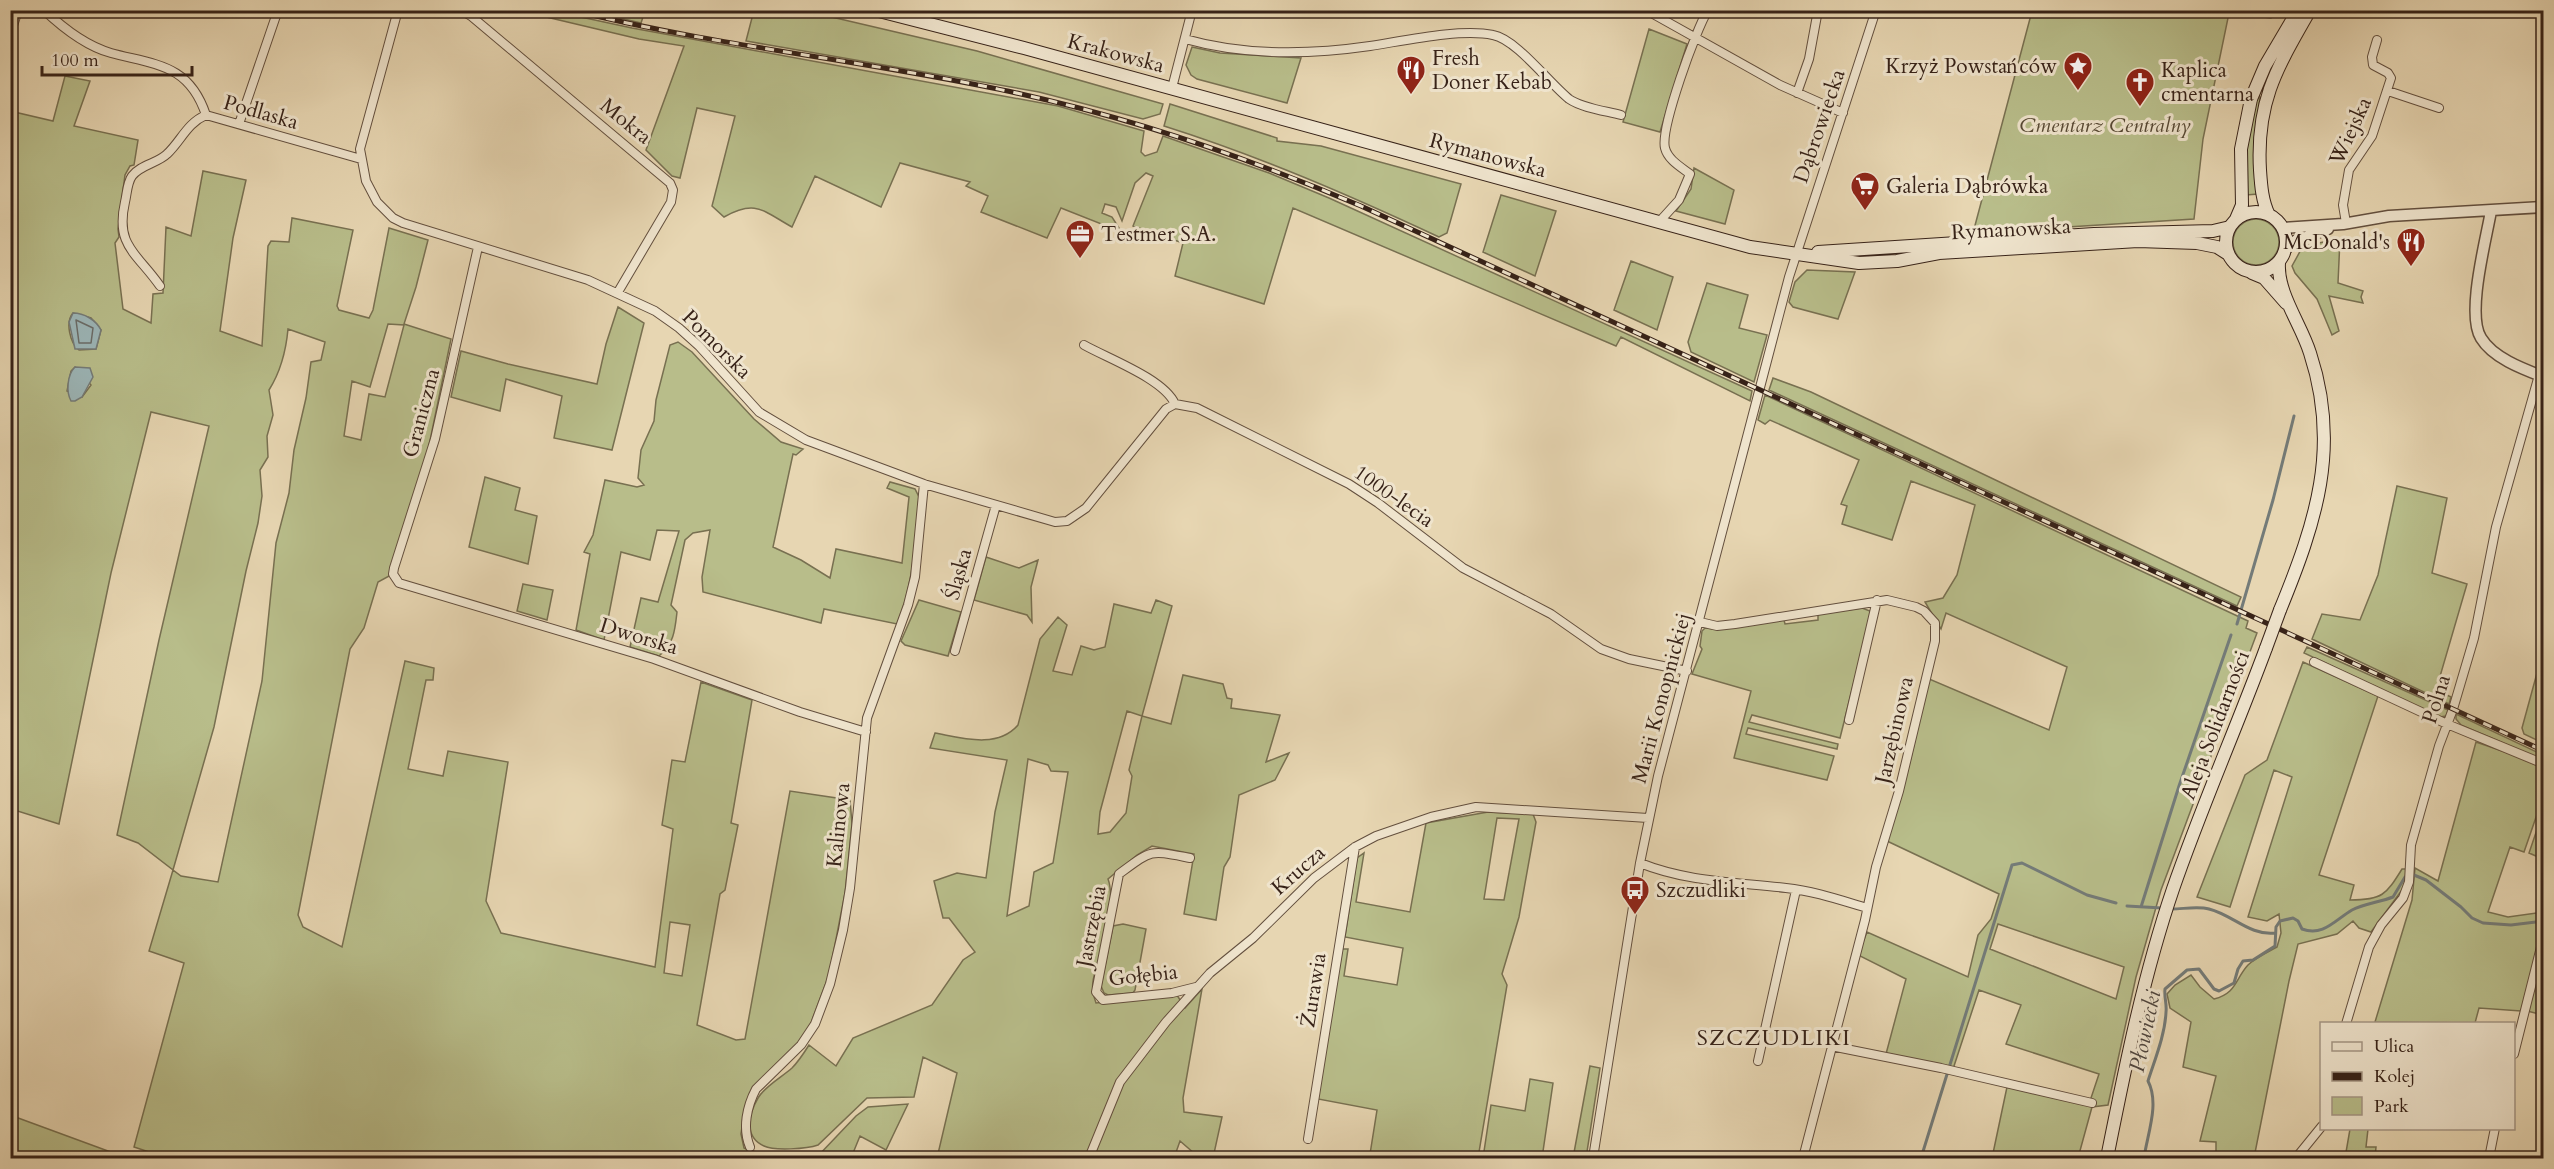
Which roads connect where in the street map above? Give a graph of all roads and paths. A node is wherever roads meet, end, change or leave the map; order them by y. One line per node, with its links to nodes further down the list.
1 (18, 10): 14 (street)
2 (44, 10): 23 (street, Podlaska)
3 (278, 10): 25 (street)
4 (398, 10): 26 (street, Pomorska)
5 (461, 10): 41 (street, Mokra)
6 (1192, 10): 16 (street)
7 (1646, 10): 15 (street)
8 (1708, 10): 15 (street)
9 (1818, 10): 20 (street)
10 (1876, 10): 22 (street, Dąbrowiecka)
11 (2298, 10): 31 (main road)
12 (2310, 10): 29 (main road)
13 (877, 11): 18 (main road, Krakowska)
14 (10, 35)
15 (1695, 36): 20 (street); 30 (street)
16 (1185, 39): 18 (street); 24 (street)
17 (2377, 40): 19 (street, Wiejska)
18 (1172, 88): 30 (main road, Rymanowska)
19 (2388, 91): 21 (street, Wiejska); 32 (street, Wiejska)
20 (1797, 93): 22 (street)
21 (2439, 108)
22 (1843, 112): 36 (street, Dąbrowiecka)
23 (206, 115): 25 (street, Podlaska); 40 (street)
24 (1621, 115)
25 (239, 124): 26 (street, Podlaska)
26 (361, 159): 34 (street, Pomorska)
27 (2544, 207): 28 (street)
28 (2492, 211): 32 (street); 44 (street)
29 (2269, 215): 31 (main road); 33 (main road)
30 (1659, 222): 36 (main road, Rymanowska)
31 (2233, 223): 36 (main road, Rymanowska); 37 (main road)
32 (2344, 224): 33 (street); 35 (street)
33 (2283, 228): 35 (main road)
34 (478, 247): 41 (street, Pomorska); 48 (street, Graniczna)
35 (2286, 249): 38 (main road)
36 (1796, 254): 37 (main road, Rymanowska); 50 (street, Marii Konopnickiej)
37 (2228, 254): 39 (main road)
38 (2279, 263): 39 (main road); 42 (main road, Aleja Solidarności)
39 (2251, 272): 42 (main road, Aleja Solidarności)
40 (160, 286)
41 (618, 292): 46 (street, Pomorska)
42 (2291, 308): 79 (main road, Aleja Solidarności, bridge)
43 (1084, 345): 45 (street)
44 (2541, 376): 55 (street, Polna)
45 (1174, 404): 47 (street, Pomorska); 53 (street, 1000-lecia)
46 (924, 484): 47 (street, Pomorska); 56 (street, Kalinowa)
47 (996, 505): 51 (street, Śląska)
48 (399, 583): 56 (street, Dworska)
49 (1877, 600): 50 (street, Jarzębinowa); 54 (street); 63 (street, Jarzębinowa)
50 (1700, 622): 53 (street, Marii Konopnickiej)
51 (955, 651)
52 (2314, 662): 55 (street)
53 (1687, 671): 58 (street, Marii Konopnickiej)
54 (1849, 720)
55 (2447, 724): 57 (street); 67 (street, Polna)
56 (866, 732): 75 (street, Kalinowa)
57 (2544, 764)
58 (1648, 818): 59 (street, Krucza); 61 (street, Marii Konopnickiej)
59 (1355, 847): 65 (street, Krucza); 74 (street, Żurawia)
60 (1190, 858): 66 (street, Jastrzębia)
61 (1640, 863): 62 (street); 77 (street, Marii Konopnickiej)
62 (1796, 890): 63 (street); 70 (street)
63 (1867, 908): 68 (street, Jarzębinowa)
64 (2542, 943): 69 (street)
65 (1197, 987): 66 (street, Gołębia); 76 (street, Krucza)
66 (1096, 992)
67 (2346, 1022)
68 (1831, 1046): 71 (street); 78 (street, Jarzębinowa)
69 (2515, 1050)
70 (1758, 1061)
71 (2092, 1103)
72 (2320, 1128): 80 (street)
73 (2495, 1130): 81 (street)
74 (1308, 1139)
75 (750, 1147)
76 (1089, 1158)
77 (1593, 1158)
78 (1803, 1158)
79 (2107, 1158)
80 (2296, 1158)
81 (2489, 1158)

